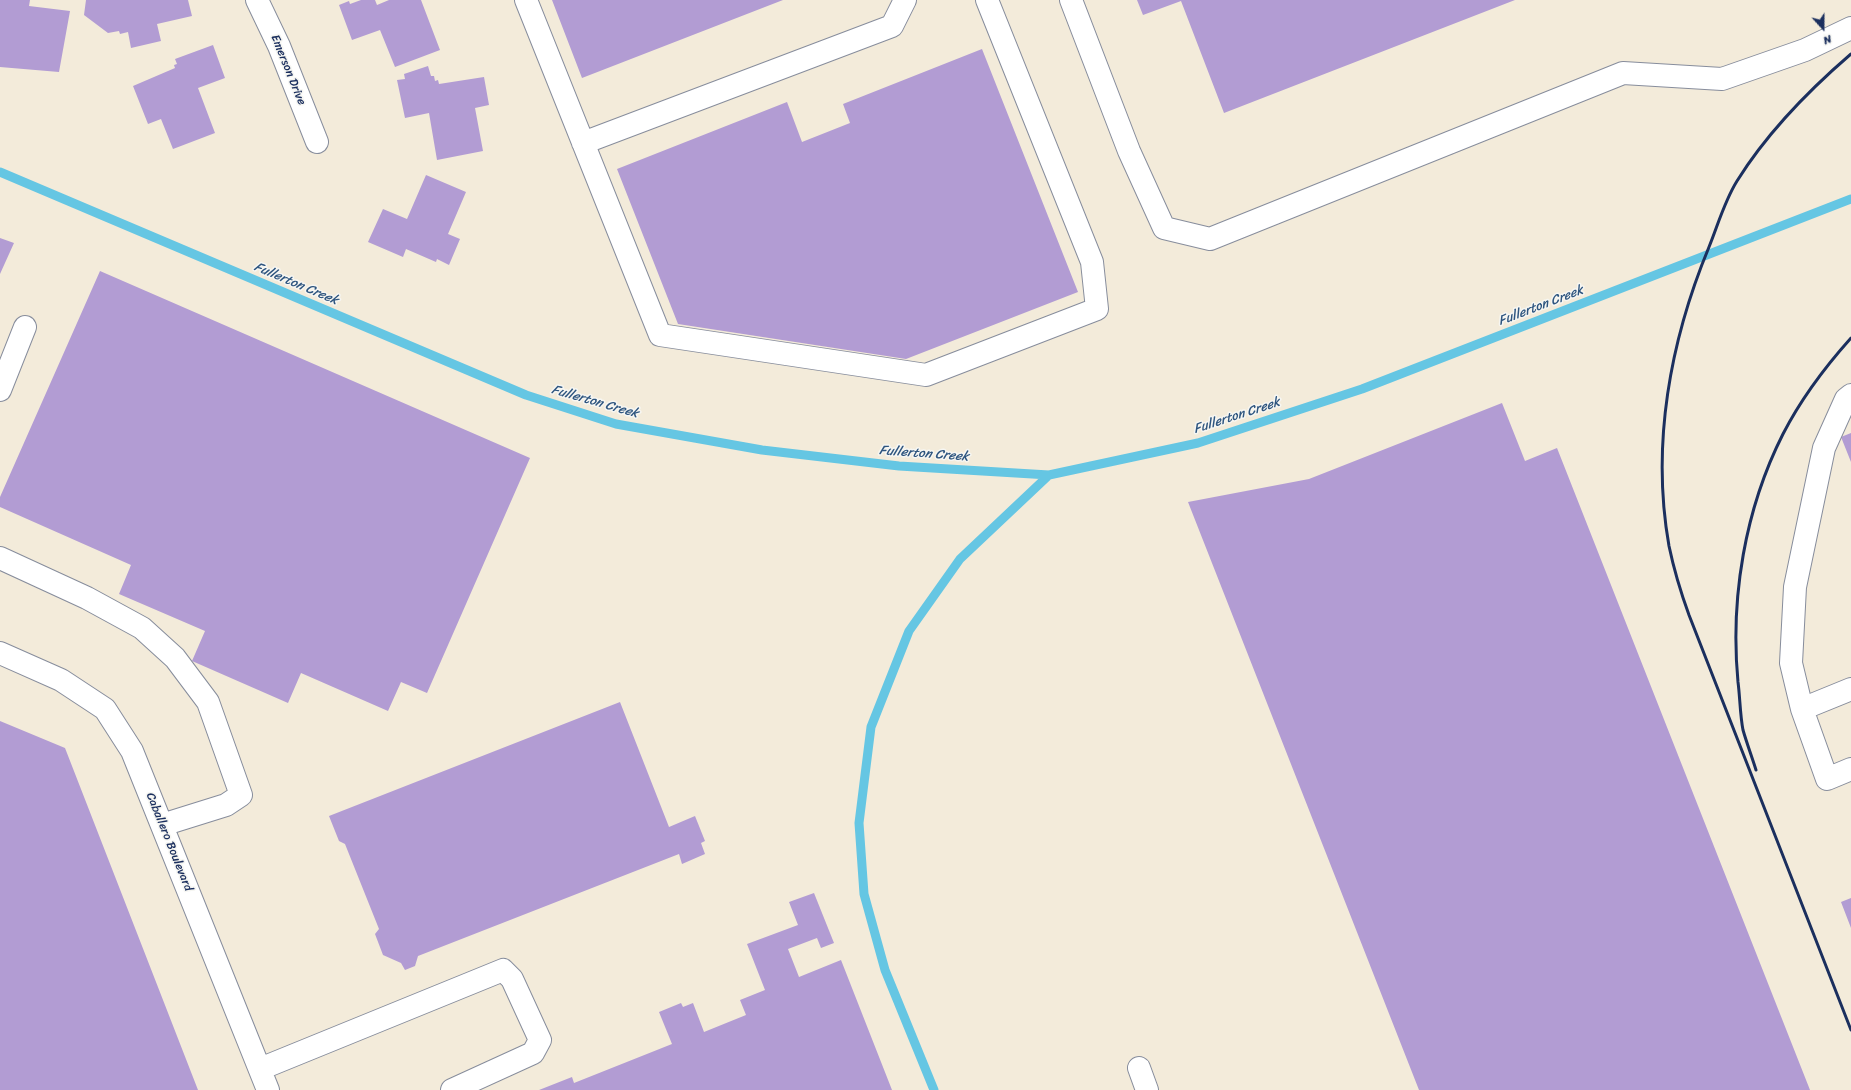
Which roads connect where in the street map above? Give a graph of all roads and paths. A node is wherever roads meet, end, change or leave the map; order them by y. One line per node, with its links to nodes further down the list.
1 (257, 0): 7 (street, Emerson Drive)
2 (526, 0): 8 (street)
3 (905, 0): 8 (street)
4 (987, 0): 8 (street)
5 (1071, 0): 6 (street)
6 (1851, 28)
7 (317, 142)
8 (582, 143)
9 (25, 327): 10 (street)
10 (0, 390)
11 (1851, 395): 15 (street)
12 (0, 558): 17 (street)
13 (0, 653): 17 (street, Caballero Boulevard)
14 (1851, 690): 15 (street)
15 (1802, 709): 16 (street)
16 (1851, 769)
17 (162, 825): 19 (street, Caballero Boulevard)
18 (1139, 1068): 22 (street)
19 (260, 1069): 20 (street, Caballero Boulevard); 21 (street)
20 (268, 1090)
21 (452, 1090)
22 (1147, 1090)

